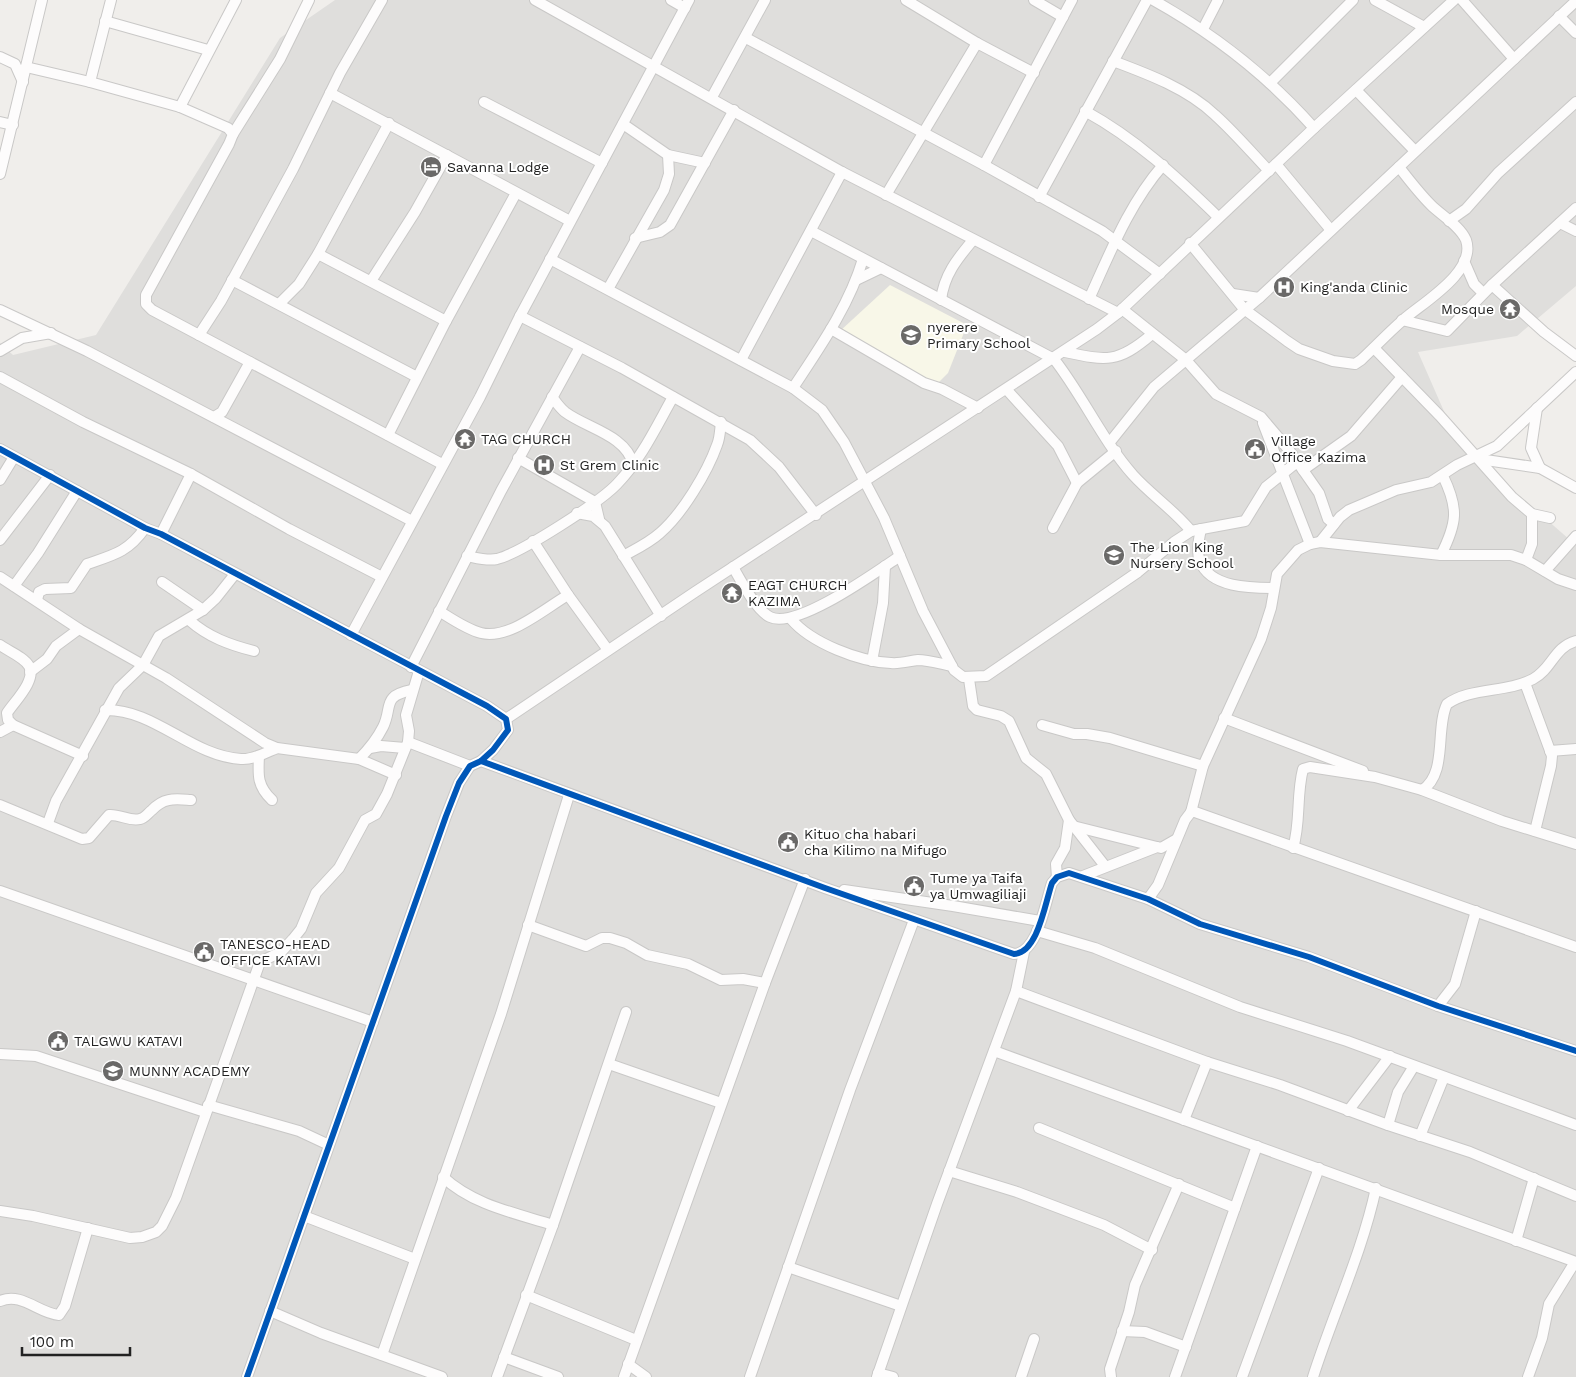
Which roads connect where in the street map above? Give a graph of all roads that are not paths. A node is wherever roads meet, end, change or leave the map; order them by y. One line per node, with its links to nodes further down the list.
1 (42, 0): 34 (street)
2 (111, 0): 23 (street)
3 (236, 0): 29 (street)
4 (309, 0): 53 (street)
5 (382, 0): 40 (street)
6 (535, 0): 33 (street)
7 (671, 0): 20 (street)
8 (765, 0): 27 (street)
9 (906, 0): 28 (street)
10 (1034, 0): 22 (street)
11 (1072, 0): 22 (street)
12 (1147, 0): 32 (street)
13 (1152, 0): 25 (street)
14 (1218, 0): 25 (street)
15 (1353, 0): 38 (street)
16 (1375, 0): 24 (street)
17 (1454, 0): 24 (street)
18 (1462, 0): 31 (street)
19 (1576, 1): 21 (street)
20 (687, 4): 33 (street)
21 (1559, 16): 26 (street); 31 (street)
22 (1063, 17): 35 (street)
23 (105, 21): 29 (street); 37 (street)
24 (1424, 27): 39 (street)
25 (1204, 29): 38 (street)
26 (1576, 33)
27 (746, 38): 41 (street); 52 (street)
28 (977, 43): 35 (street); 52 (street)
29 (208, 50): 44 (street)
30 (0, 57): 36 (street)
31 (1514, 59): 54 (street)
32 (1113, 61): 46 (street); 61 (street)
33 (655, 66): 41 (street); 49 (street)
34 (26, 67): 36 (street); 37 (street)
35 (1034, 73): 59 (street)
36 (22, 82): 50 (street)
37 (90, 82): 44 (street)
38 (1270, 83): 51 (street)
39 (1356, 90): 51 (street); 54 (street)
40 (330, 93): 48 (street); 86 (street)
41 (712, 98): 45 (street)
42 (484, 102): 57 (street)
43 (1576, 103): 71 (street)
44 (180, 107): 53 (street)
45 (734, 110): 58 (street); 63 (street)
46 (1086, 111): 60 (street); 67 (street)
47 (0, 122): 50 (street)
48 (389, 123): 55 (street); 80 (street)
49 (623, 124): 56 (street); 57 (street)
50 (13, 125): 64 (street)
51 (1314, 128): 61 (street)
52 (924, 133): 59 (street); 66 (street)
53 (234, 134): 105 (street)
54 (1415, 151): 62 (street)
55 (446, 155): 65 (street); 88 (street)
56 (668, 155): 58 (street); 76 (street)
57 (602, 163): 70 (street)
58 (705, 163): 76 (street)
59 (984, 165): 67 (street)
60 (1163, 165): 69 (street); 78 (street)
61 (1272, 167): 69 (street); 73 (street)
62 (1398, 167): 71 (street); 73 (street)
63 (842, 172): 66 (street); 74 (street)
64 (0, 174)
65 (516, 193): 70 (street); 102 (street)
66 (886, 195): 77 (street)
67 (1039, 197): 78 (street)
68 (1576, 208): 72 (street)
69 (1218, 217): 79 (street)
70 (570, 221): 81 (street)
71 (1449, 221): 83 (street)
72 (1560, 222): 75 (street); 89 (street)
73 (1330, 229): 93 (street)
74 (811, 231): 82 (street); 112 (street)
75 (1576, 231)
76 (635, 238): 90 (street)
77 (973, 240): 94 (street); 95 (street)
78 (1115, 240): 85 (street); 94 (street)
79 (1190, 243): 85 (street); 92 (street)
80 (318, 254): 88 (street); 96 (street)
81 (550, 259): 90 (street); 100 (street)
82 (862, 259): 84 (street); 87 (street)
83 (1464, 261): 91 (street); 101 (street)
84 (881, 268): 87 (street); 95 (street)
85 (1160, 274): 99 (street)
86 (232, 280): 96 (street); 105 (street)
87 (856, 280): 103 (street)
88 (371, 281): 102 (street)
89 (1492, 285): 91 (street); 111 (street)
90 (608, 288): 112 (street)
91 (1483, 293): 101 (street)
92 (1233, 294): 93 (street); 97 (street)
93 (1259, 298): 97 (street)
94 (1089, 299): 99 (street)
95 (940, 300): 113 (street)
96 (279, 304): 119 (street)
97 (1244, 309): 108 (street); 114 (street)
98 (0, 310): 104 (street)
99 (1120, 311): 106 (street); 110 (street)
100 (520, 316): 107 (street); 144 (street)
101 (1402, 320): 108 (street)
102 (446, 321): 119 (street)
103 (831, 328): 116 (street); 126 (street)
104 (51, 333): 109 (street); 130 (street)
105 (199, 335): 115 (street)
106 (1151, 335): 110 (street); 114 (street)
107 (580, 347): 124 (street); 125 (street)
108 (1374, 348): 120 (street)
109 (0, 351)
110 (1065, 352): 113 (street)
111 (1576, 356)
112 (741, 360): 121 (street)
113 (1054, 360): 122 (street); 135 (street)
114 (1186, 360): 131 (street); 135 (street)
115 (250, 362): 130 (street); 134 (street)
116 (805, 370): 121 (street); 123 (street)
117 (1576, 372): 127 (street)
118 (0, 377): 148 (street)
119 (417, 377): 134 (street)
120 (1402, 377): 143 (street); 146 (street)
121 (793, 388): 123 (street)
122 (1007, 390): 126 (street); 154 (street)
123 (805, 395): 153 (street)
124 (552, 397): 128 (street); 129 (street)
125 (673, 397): 132 (street); 139 (street)
126 (978, 408): 153 (street)
127 (1537, 408): 143 (street); 147 (street)
128 (566, 412): 129 (street); 137 (street)
129 (542, 415): 142 (street)
130 (214, 417): 163 (street)
131 (1261, 417): 146 (street); 149 (street)
132 (721, 422): 133 (street); 136 (street)
133 (734, 431): 136 (street); 159 (street)
134 (388, 435): 144 (street)
135 (1110, 442): 140 (street)
136 (718, 443): 179 (street)
137 (620, 444): 139 (street); 145 (street)
138 (0, 449): 141 (street)
139 (645, 449): 145 (street)
140 (1116, 451): 154 (street); 167 (street)
141 (14, 457): 150 (street); 152 (street)
142 (518, 458): 157 (street); 178 (street)
143 (1478, 458): 147 (street); 151 (street); 160 (street)
144 (442, 464): 163 (street)
145 (633, 464): 157 (street)
146 (1300, 466): 149 (street); 164 (street)
147 (1540, 468): 155 (street)
148 (191, 474): 168 (street); 187 (street)
149 (1282, 474): 167 (street); 174 (street)
150 (50, 475): 156 (street); 171 (street)
151 (1443, 476): 164 (street); 172 (street)
152 (0, 480)
153 (865, 481): 159 (street); 180 (street)
154 (1077, 483): 166 (street)
155 (1576, 488)
156 (77, 491): 165 (street); 190 (street)
157 (595, 502): 158 (street); 162 (street)
158 (577, 513): 162 (street); 169 (street)
159 (816, 514): 183 (street)
160 (1532, 514): 161 (street); 181 (street)
161 (1550, 518)
162 (599, 519): 179 (street)
163 (412, 521): 187 (street)
164 (1334, 524): 174 (street)
165 (145, 528): 168 (street); 193 (street)
166 (1053, 528)
167 (1196, 530): 191 (street); 210 (street)
168 (161, 534): 185 (street)
169 (544, 534): 173 (street); 175 (street)
170 (1576, 536): 184 (street)
171 (0, 540)
172 (1449, 540): 176 (street); 177 (street)
173 (533, 541): 175 (street); 178 (street)
174 (1315, 543): 176 (street); 191 (street)
175 (540, 552): 192 (street)
176 (1442, 555): 177 (street)
177 (1456, 555): 181 (street)
178 (467, 556): 195 (street)
179 (623, 556): 196 (street)
180 (900, 556): 182 (street); 207 (street)
181 (1526, 560): 184 (street)
182 (885, 566): 197 (street); 205 (street)
183 (733, 567): 196 (street); 197 (street)
184 (1545, 572): 189 (street)
185 (235, 574): 194 (street); 200 (street)
186 (0, 577): 190 (street)
187 (382, 577): 200 (street)
188 (162, 582): 194 (street)
189 (1576, 585)
190 (14, 586): 193 (street)
191 (1274, 588): 214 (street)
192 (568, 595): 195 (street); 203 (street)
193 (36, 600): 199 (street)
194 (203, 610): 198 (street)
195 (439, 611): 208 (street)
196 (661, 616): 203 (street)
197 (791, 619): 205 (street)
198 (189, 620): 204 (street); 206 (street)
199 (79, 629): 206 (street); 209 (street)
200 (351, 635): 208 (street)
201 (1576, 641): 211 (street)
202 (0, 646): 209 (street)
203 (608, 650): 216 (street)
204 (254, 651)
205 (872, 661): 207 (street)
206 (143, 665): 213 (street); 220 (street)
207 (952, 666): 210 (street)
208 (415, 669): 212 (street); 216 (street)
209 (30, 672): 215 (street)
210 (969, 679): 240 (street)
211 (1525, 683): 224 (street); 234 (street)
212 (412, 690): 219 (street); 221 (street)
213 (105, 710): 225 (street); 226 (street)
214 (1224, 718): 222 (street); 230 (street)
215 (6, 719): 218 (street); 225 (street)
216 (506, 719): 228 (street)
217 (1042, 725): 230 (street)
218 (0, 732)
219 (406, 745): 221 (street); 229 (street); 232 (street)
220 (277, 748): 226 (street); 227 (street)
221 (370, 748): 227 (street)
222 (1306, 748): 231 (street); 233 (street)
223 (1576, 749): 224 (street)
224 (1550, 751): 242 (street)
225 (84, 756): 241 (street)
226 (259, 756): 237 (street)
227 (359, 759): 232 (street)
228 (481, 761): 229 (street); 235 (street)
229 (470, 766): 265 (street)
230 (1202, 766): 239 (street)
231 (1302, 769): 233 (street); 246 (street)
232 (396, 774): 260 (street)
233 (1375, 776): 234 (street)
234 (1422, 790): 242 (street)
235 (570, 795): 250 (street); 256 (street)
236 (191, 800): 241 (street)
237 (272, 800)
238 (0, 805): 241 (street)
239 (1191, 812): 243 (street); 246 (street)
240 (1071, 823): 245 (street); 247 (street); 249 (street)
241 (48, 824)
242 (1535, 832): 244 (street)
243 (1175, 840): 245 (street); 253 (street)
244 (1576, 844)
245 (1157, 847): 247 (street)
246 (1294, 848): 254 (street)
247 (1105, 866): 248 (street)
248 (1083, 876): 249 (street); 253 (street)
249 (1056, 877): 257 (street)
250 (805, 879): 251 (street); 261 (street)
251 (825, 888): 255 (street); 257 (street)
252 (0, 891): 260 (street)
253 (1148, 899): 263 (street)
254 (1476, 910): 258 (street); 263 (street)
255 (914, 920): 259 (street); 302 (street)
256 (528, 925): 261 (street); 286 (street)
257 (1038, 926): 259 (street); 269 (street)
258 (1576, 948)
259 (1024, 952): 262 (street)
260 (252, 979): 265 (street); 275 (street)
261 (765, 983): 274 (street)
262 (1016, 991): 267 (street); 270 (street)
263 (1438, 1006): 266 (street)
264 (626, 1012): 271 (street)
265 (373, 1022): 282 (street)
266 (1576, 1050)
267 (994, 1052): 277 (street); 285 (street)
268 (0, 1054): 275 (street)
269 (1390, 1056): 272 (street); 276 (street)
270 (1207, 1062): 276 (street); 277 (street)
271 (609, 1064): 274 (street); 296 (street)
272 (1414, 1066): 273 (street); 278 (street)
273 (1444, 1077): 279 (street); 281 (street)
274 (722, 1103): 309 (street)
275 (206, 1108): 282 (street); 297 (street)
276 (1348, 1111): 278 (street)
277 (1184, 1120): 283 (street)
278 (1388, 1125): 281 (street)
279 (1576, 1125)
280 (1039, 1128): 288 (street)
281 (1420, 1136): 287 (street)
282 (329, 1145): 295 (street)
283 (1257, 1146): 284 (street); 293 (street)
284 (1319, 1168): 290 (street); 326 (street)
285 (949, 1171): 299 (street); 305 (street)
286 (443, 1177): 289 (street); 291 (street)
287 (1534, 1178): 292 (street); 298 (street)
288 (1179, 1184): 293 (street); 299 (street)
289 (453, 1186): 291 (street); 296 (street)
290 (1376, 1188): 298 (street); 327 (street)
291 (438, 1189): 300 (street)
292 (1576, 1196)
293 (1235, 1208): 310 (street)
294 (0, 1212): 297 (street)
295 (304, 1216): 300 (street); 306 (street)
296 (553, 1225): 303 (street)
297 (88, 1228): 304 (street)
298 (1516, 1241): 301 (street)
299 (1152, 1250): 307 (street)
300 (415, 1259): 311 (street)
301 (1576, 1262): 328 (street)
302 (788, 1268): 305 (street); 321 (street)
303 (526, 1296): 309 (street); 312 (street)
304 (0, 1301)
305 (901, 1306): 314 (street)
306 (270, 1311): 311 (street); 315 (street)
307 (1122, 1331): 310 (street); 324 (street)
308 (1034, 1339): 323 (street)
309 (636, 1340): 313 (street)
310 (1186, 1347): 325 (street)
311 (382, 1355): 316 (street)
312 (504, 1357): 317 (street); 318 (street)
313 (628, 1364): 319 (street); 320 (street)
314 (877, 1375): 322 (street)
315 (247, 1377)
316 (442, 1377)
317 (497, 1377)
318 (558, 1377)
319 (624, 1377)
320 (646, 1377)
321 (750, 1377)
322 (893, 1377)
323 (1021, 1377)
324 (1111, 1377)
325 (1175, 1377)
326 (1242, 1377)
327 (1313, 1377)
328 (1528, 1377)

